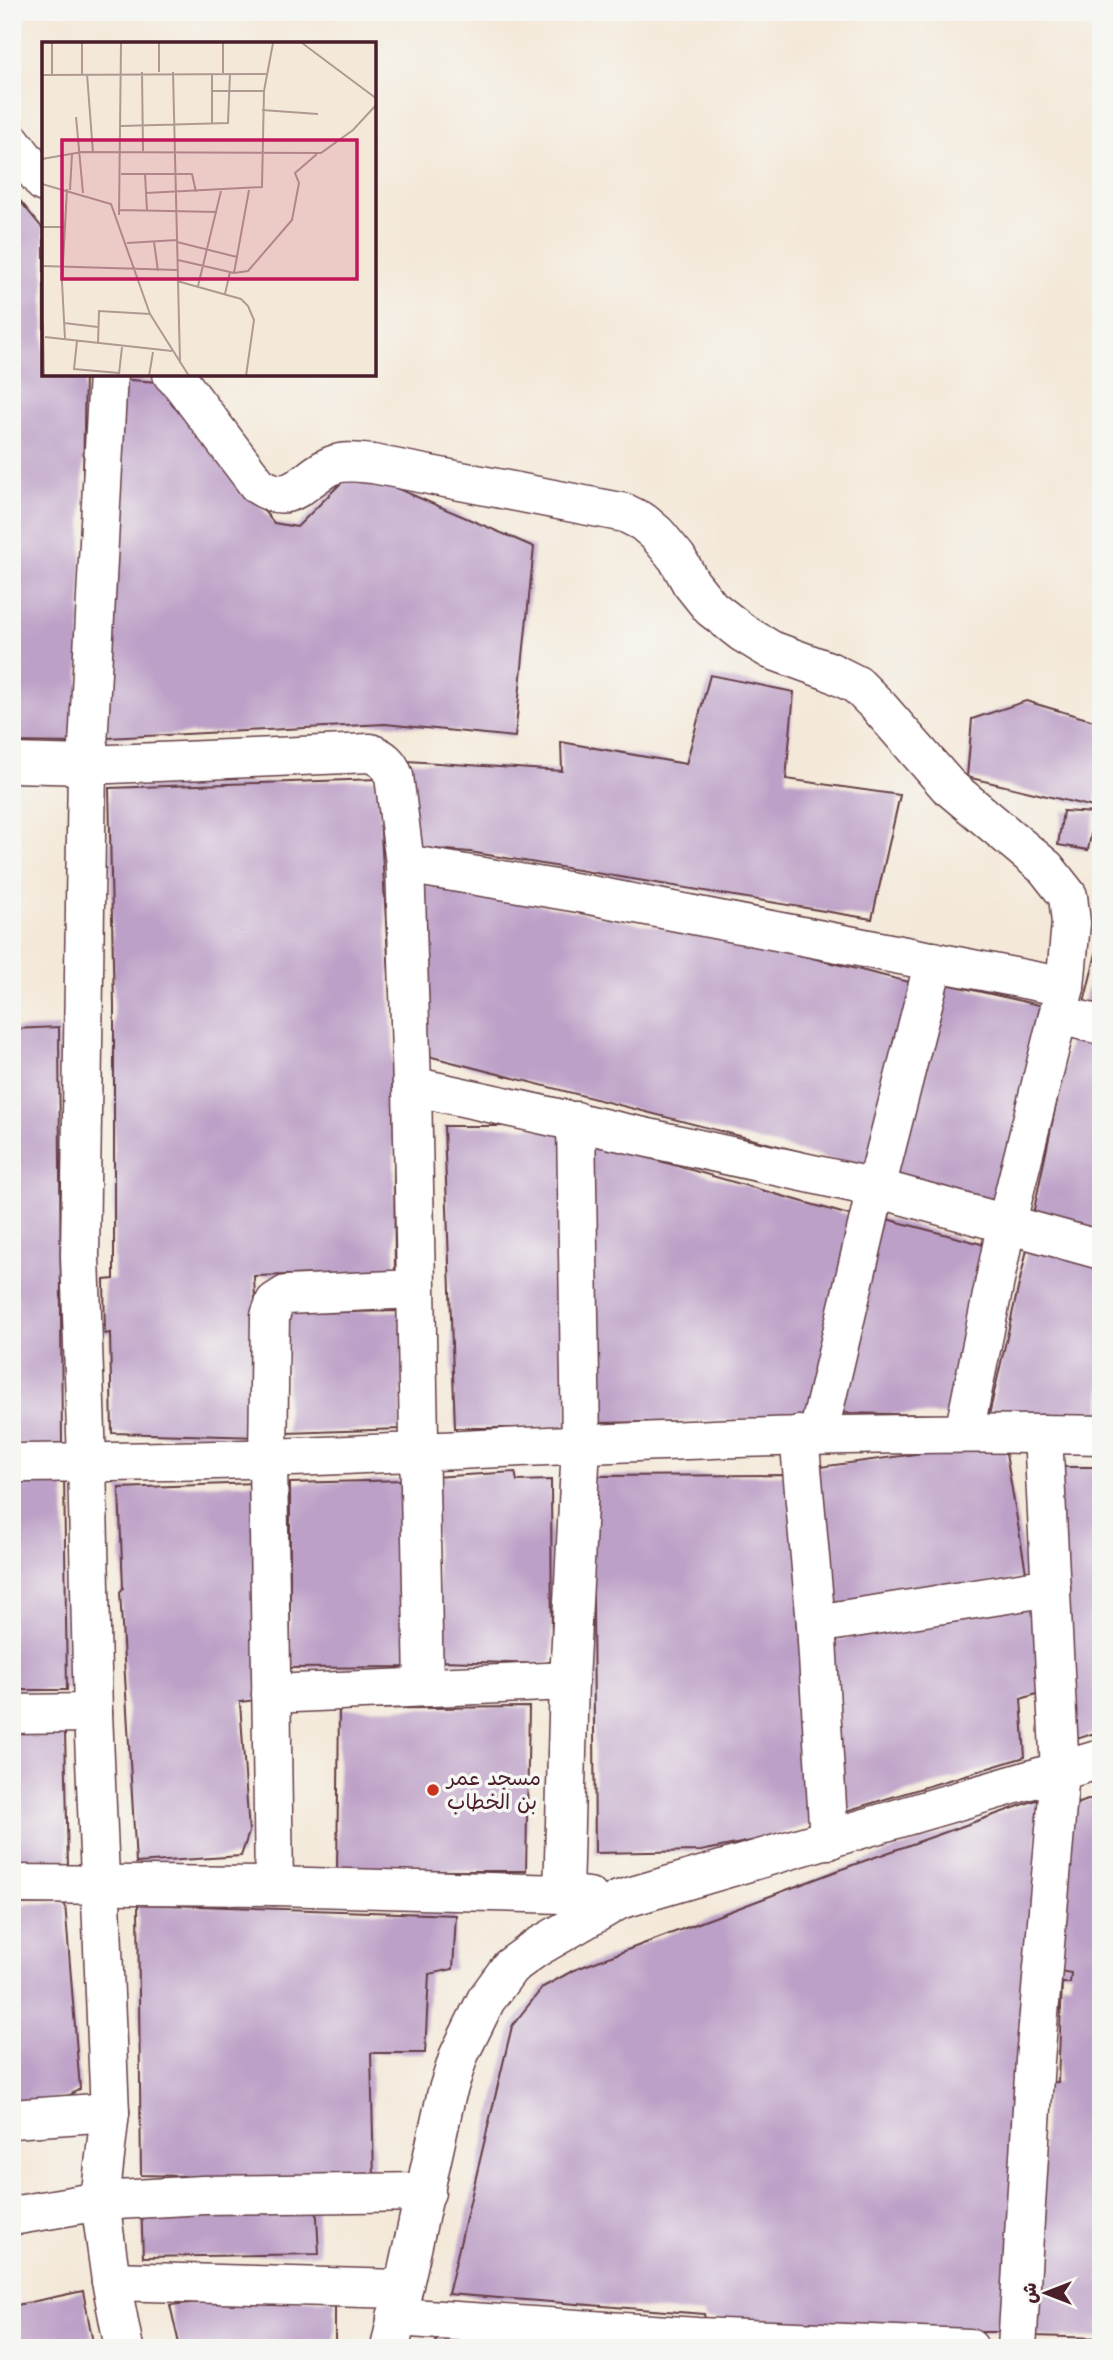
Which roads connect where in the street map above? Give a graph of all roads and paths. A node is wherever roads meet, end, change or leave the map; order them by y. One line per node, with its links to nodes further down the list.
1 (12, 142): 2 (street)
2 (42, 180)
3 (108, 376): 6 (street)
4 (174, 376): 9 (street)
5 (12, 763): 6 (street)
6 (87, 765): 7 (street); 24 (street)
7 (405, 864): 8 (street); 11 (street)
8 (934, 961): 9 (street); 13 (street)
9 (1062, 1001): 10 (street); 14 (street)
10 (1101, 1025)
11 (412, 1086): 12 (street); 16 (street)
12 (576, 1121): 13 (street); 21 (street)
13 (876, 1188): 14 (street); 19 (street)
14 (1006, 1226): 15 (street); 17 (street)
15 (1101, 1250)
16 (415, 1289): 22 (street); 23 (street)
17 (964, 1433): 18 (street); 19 (street)
18 (1044, 1434): 20 (street); 26 (street)
19 (808, 1435): 21 (street); 27 (street)
20 (1101, 1435)
21 (581, 1445): 22 (street); 28 (street)
22 (419, 1451): 23 (street); 29 (street)
23 (268, 1458): 24 (street); 30 (street)
24 (87, 1462): 25 (street); 31 (street)
25 (12, 1463)
26 (1051, 1587): 27 (street); 34 (street)
27 (816, 1623): 35 (street)
28 (569, 1681): 29 (street); 39 (street)
29 (424, 1687): 30 (street)
30 (271, 1694): 38 (street)
31 (93, 1713): 32 (street); 37 (street)
32 (12, 1714)
33 (1101, 1759): 34 (street)
34 (1060, 1772): 35 (street); 51 (street)
35 (829, 1840): 40 (street)
36 (12, 1884): 37 (street)
37 (100, 1884): 38 (street); 41 (street)
38 (274, 1886): 39 (street)
39 (563, 1894): 40 (street)
40 (619, 1900): 43 (street)
41 (110, 2112): 42 (street); 44 (street)
42 (12, 2119)
43 (426, 2192): 44 (street); 47 (street)
44 (100, 2201): 45 (street); 46 (street)
45 (12, 2216)
46 (111, 2281): 47 (street); 49 (street)
47 (396, 2318): 48 (street)
48 (697, 2343): 50 (street)
49 (124, 2348)
50 (969, 2348)
51 (1017, 2348)

